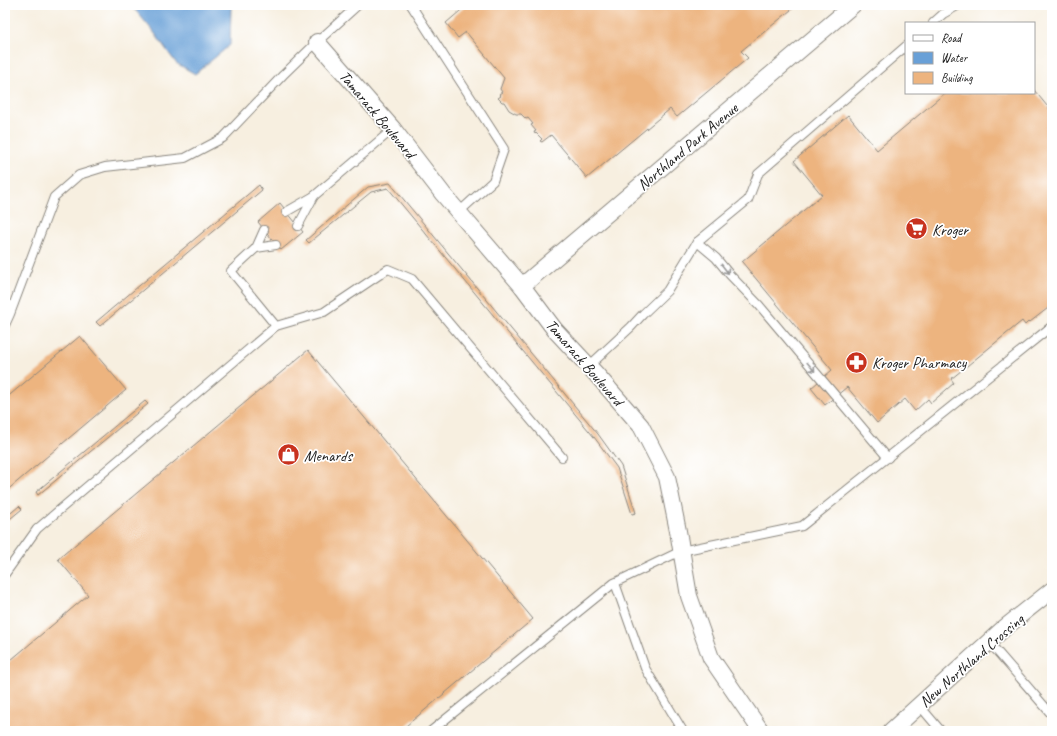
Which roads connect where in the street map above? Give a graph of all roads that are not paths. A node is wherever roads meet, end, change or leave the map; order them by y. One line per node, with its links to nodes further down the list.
1 (358, 5): 6 (lane)
2 (411, 5): 11 (lane)
3 (853, 5): 17 (street, Northland Park Avenue)
4 (959, 5): 5 (lane)
5 (934, 22)
6 (317, 42): 8 (street, Tamarack Boulevard); 18 (lane)
7 (905, 47): 14 (lane)
8 (393, 129): 9 (lane); 11 (street, Tamarack Boulevard)
9 (314, 196): 10 (lane); 12 (lane)
10 (286, 212)
11 (459, 212): 17 (street, Tamarack Boulevard)
12 (298, 226)
13 (264, 230): 16 (lane)
14 (698, 242): 22 (lane); 24 (lane, one-way to 24)
15 (276, 244): 16 (lane)
16 (256, 248): 20 (lane)
17 (522, 286): 22 (street, Tamarack Boulevard)
18 (9, 307): 19 (lane)
19 (5, 325)
20 (276, 326): 23 (lane); 26 (lane)
21 (1052, 326): 24 (lane)
22 (589, 366): 25 (street, Tamarack Boulevard)
23 (562, 457)
24 (888, 458): 25 (lane)
25 (681, 551): 27 (lane); 34 (street, Tamarack Boulevard)
26 (5, 574)
27 (615, 583): 32 (lane); 33 (lane)
28 (1052, 590): 29 (street, New Northland Crossing)
29 (989, 642): 30 (street, New Northland Crossing); 31 (lane)
30 (919, 705): 35 (street, New Northland Crossing); 36 (lane)
31 (1052, 715)
32 (431, 731)
33 (683, 731)
34 (762, 731)
35 (891, 731)
36 (941, 731)

